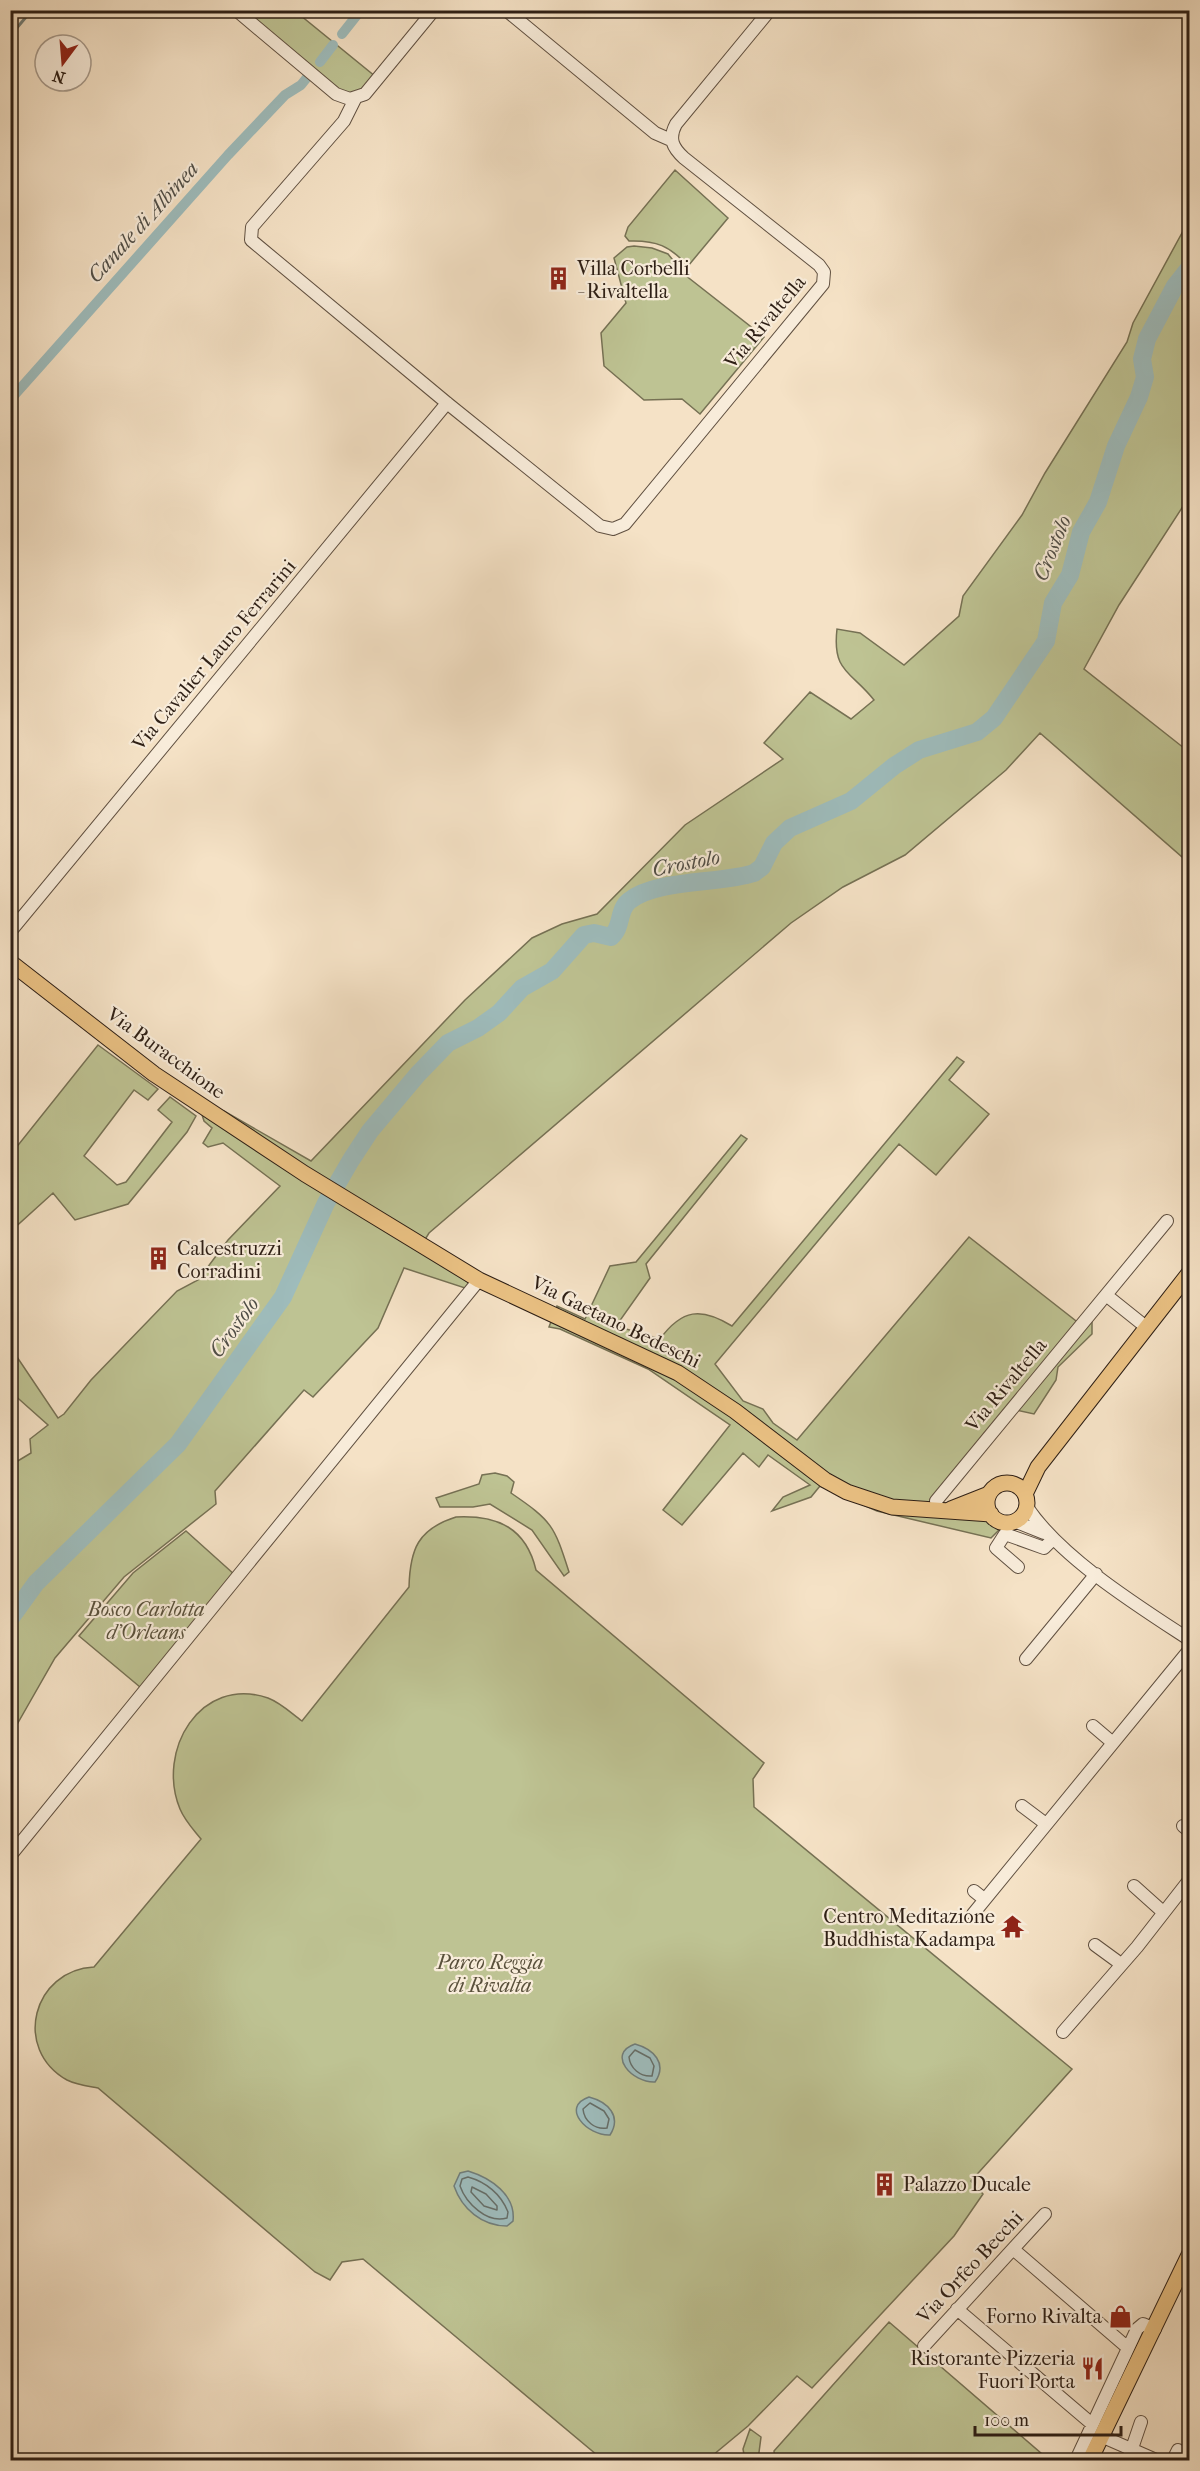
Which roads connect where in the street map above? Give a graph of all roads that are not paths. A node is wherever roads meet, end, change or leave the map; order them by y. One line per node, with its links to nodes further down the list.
1 (236, 10): 5 (street)
2 (435, 10): 5 (street)
3 (506, 10): 6 (street, Via Rivaltella)
4 (770, 10): 6 (street)
5 (355, 99): 7 (street)
6 (671, 140): 7 (street, Via Rivaltella)
7 (447, 403): 8 (street, Via Cavalier Lauro Ferrarini)
8 (10, 932)
9 (10, 962): 10 (main road, Via Buracchione)
10 (301, 1171): 13 (main road, Via Gaetano Bedeschi)
11 (1167, 1221): 14 (street, Via Rivaltella)
12 (1190, 1272): 15 (main road)
13 (479, 1280): 20 (main road, Via Gaetano Bedeschi); 33 (street)
14 (1106, 1295): 15 (street); 20 (street, Via Rivaltella)
15 (1146, 1327): 16 (main road)
16 (1038, 1467): 17 (main road); 19 (main road)
17 (1010, 1483): 18 (main road); 19 (main road)
18 (989, 1494): 20 (main road, Via Gaetano Bedeschi); 21 (main road)
19 (1026, 1501): 22 (main road); 23 (street)
20 (940, 1506): 21 (main road, Via Gaetano Bedeschi)
21 (991, 1514): 22 (main road)
22 (1014, 1521): 23 (street)
23 (1051, 1537): 24 (street); 25 (street)
24 (1018, 1567)
25 (1096, 1574): 26 (street); 28 (street)
26 (1190, 1640)
27 (1190, 1649): 30 (street)
28 (1026, 1659)
29 (1093, 1726): 30 (street)
30 (1113, 1743): 32 (street)
31 (1022, 1806): 32 (street)
32 (1046, 1824): 37 (street)
33 (10, 1856)
34 (1190, 1879): 36 (street)
35 (1134, 1886): 36 (street)
36 (1163, 1911): 39 (street)
37 (973, 1914)
38 (1095, 1945): 39 (street)
39 (1121, 1964): 40 (street)
40 (1064, 2031)
41 (1045, 2214): 42 (street, Via Orfeo Becchi)
42 (1013, 2249): 45 (street, Via Orfeo Becchi); 48 (street)
43 (1190, 2253): 44 (main road)
44 (1183, 2281): 46 (main road)
45 (957, 2308): 47 (street, Via Orfeo Becchi); 50 (street)
46 (1155, 2329): 48 (street); 50 (main road)
47 (924, 2346)
48 (1128, 2348): 50 (street)
49 (1141, 2422): 51 (street)
50 (1097, 2430): 51 (street); 52 (street); 53 (main road)
51 (1130, 2455): 54 (street)
52 (1076, 2460)
53 (1090, 2460)
54 (1156, 2460)

